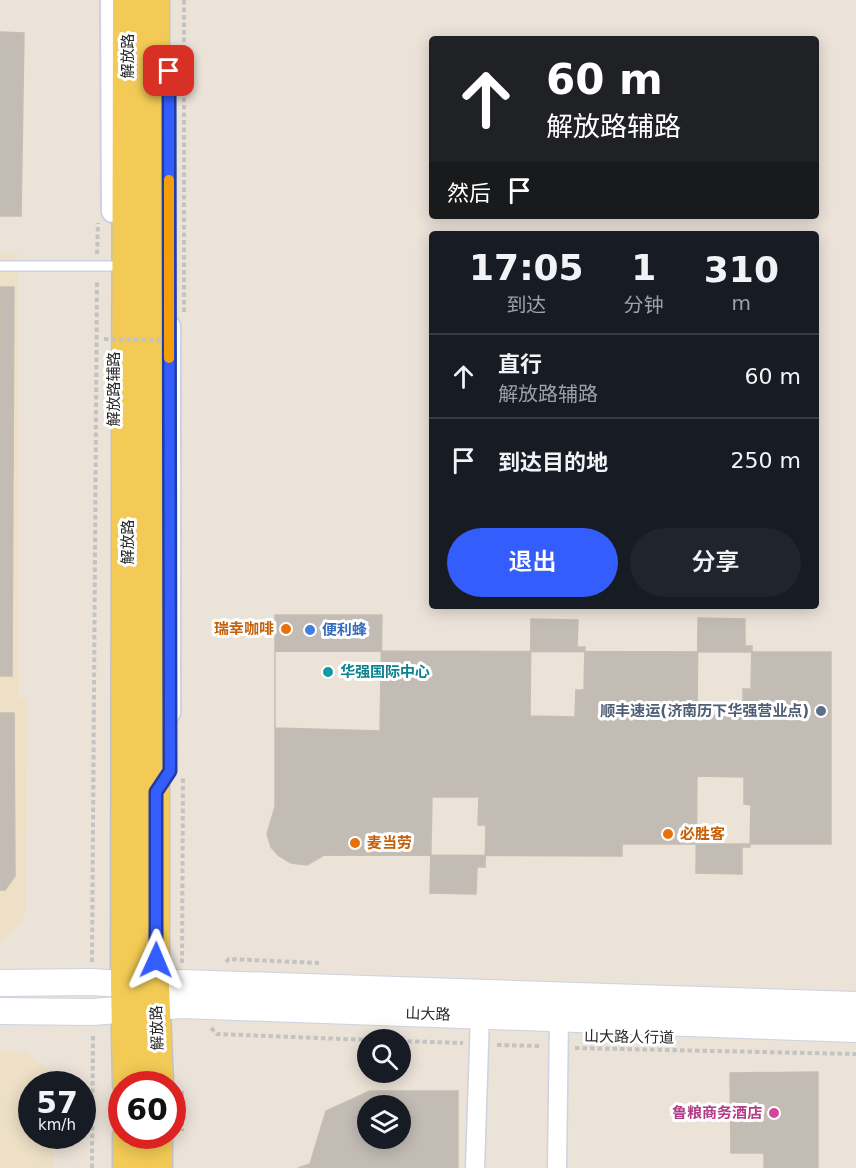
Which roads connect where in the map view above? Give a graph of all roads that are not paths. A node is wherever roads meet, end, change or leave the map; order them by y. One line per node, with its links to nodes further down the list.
1 (112, 0): 6 (street, 解放路辅路)
2 (128, 0): 8 (main road, 解放路)
3 (154, 0): 8 (main road, 解放路)
4 (169, 0): 7 (street)
5 (0, 266): 6 (lane)
6 (105, 266): 8 (street, 解放路辅路)
7 (169, 712): 8 (lane)
8 (142, 784): 10 (main road, 解放路)
9 (0, 983): 10 (main road, 山大路)
10 (141, 996): 11 (main road, 山大路); 12 (main road, 山大路); 13 (main road, 山大路); 16 (main road, 解放路); 17 (main road, 解放路)
11 (856, 1005)
12 (0, 1011)
13 (480, 1015): 14 (main road, 山大路); 22 (street)
14 (559, 1018): 15 (main road, 山大路); 23 (street)
15 (856, 1029)
16 (130, 1071)
17 (155, 1071)
18 (128, 1149): 20 (main road)
19 (157, 1149): 21 (main road)
20 (128, 1168)
21 (157, 1168)
22 (475, 1168)
23 (557, 1168)

